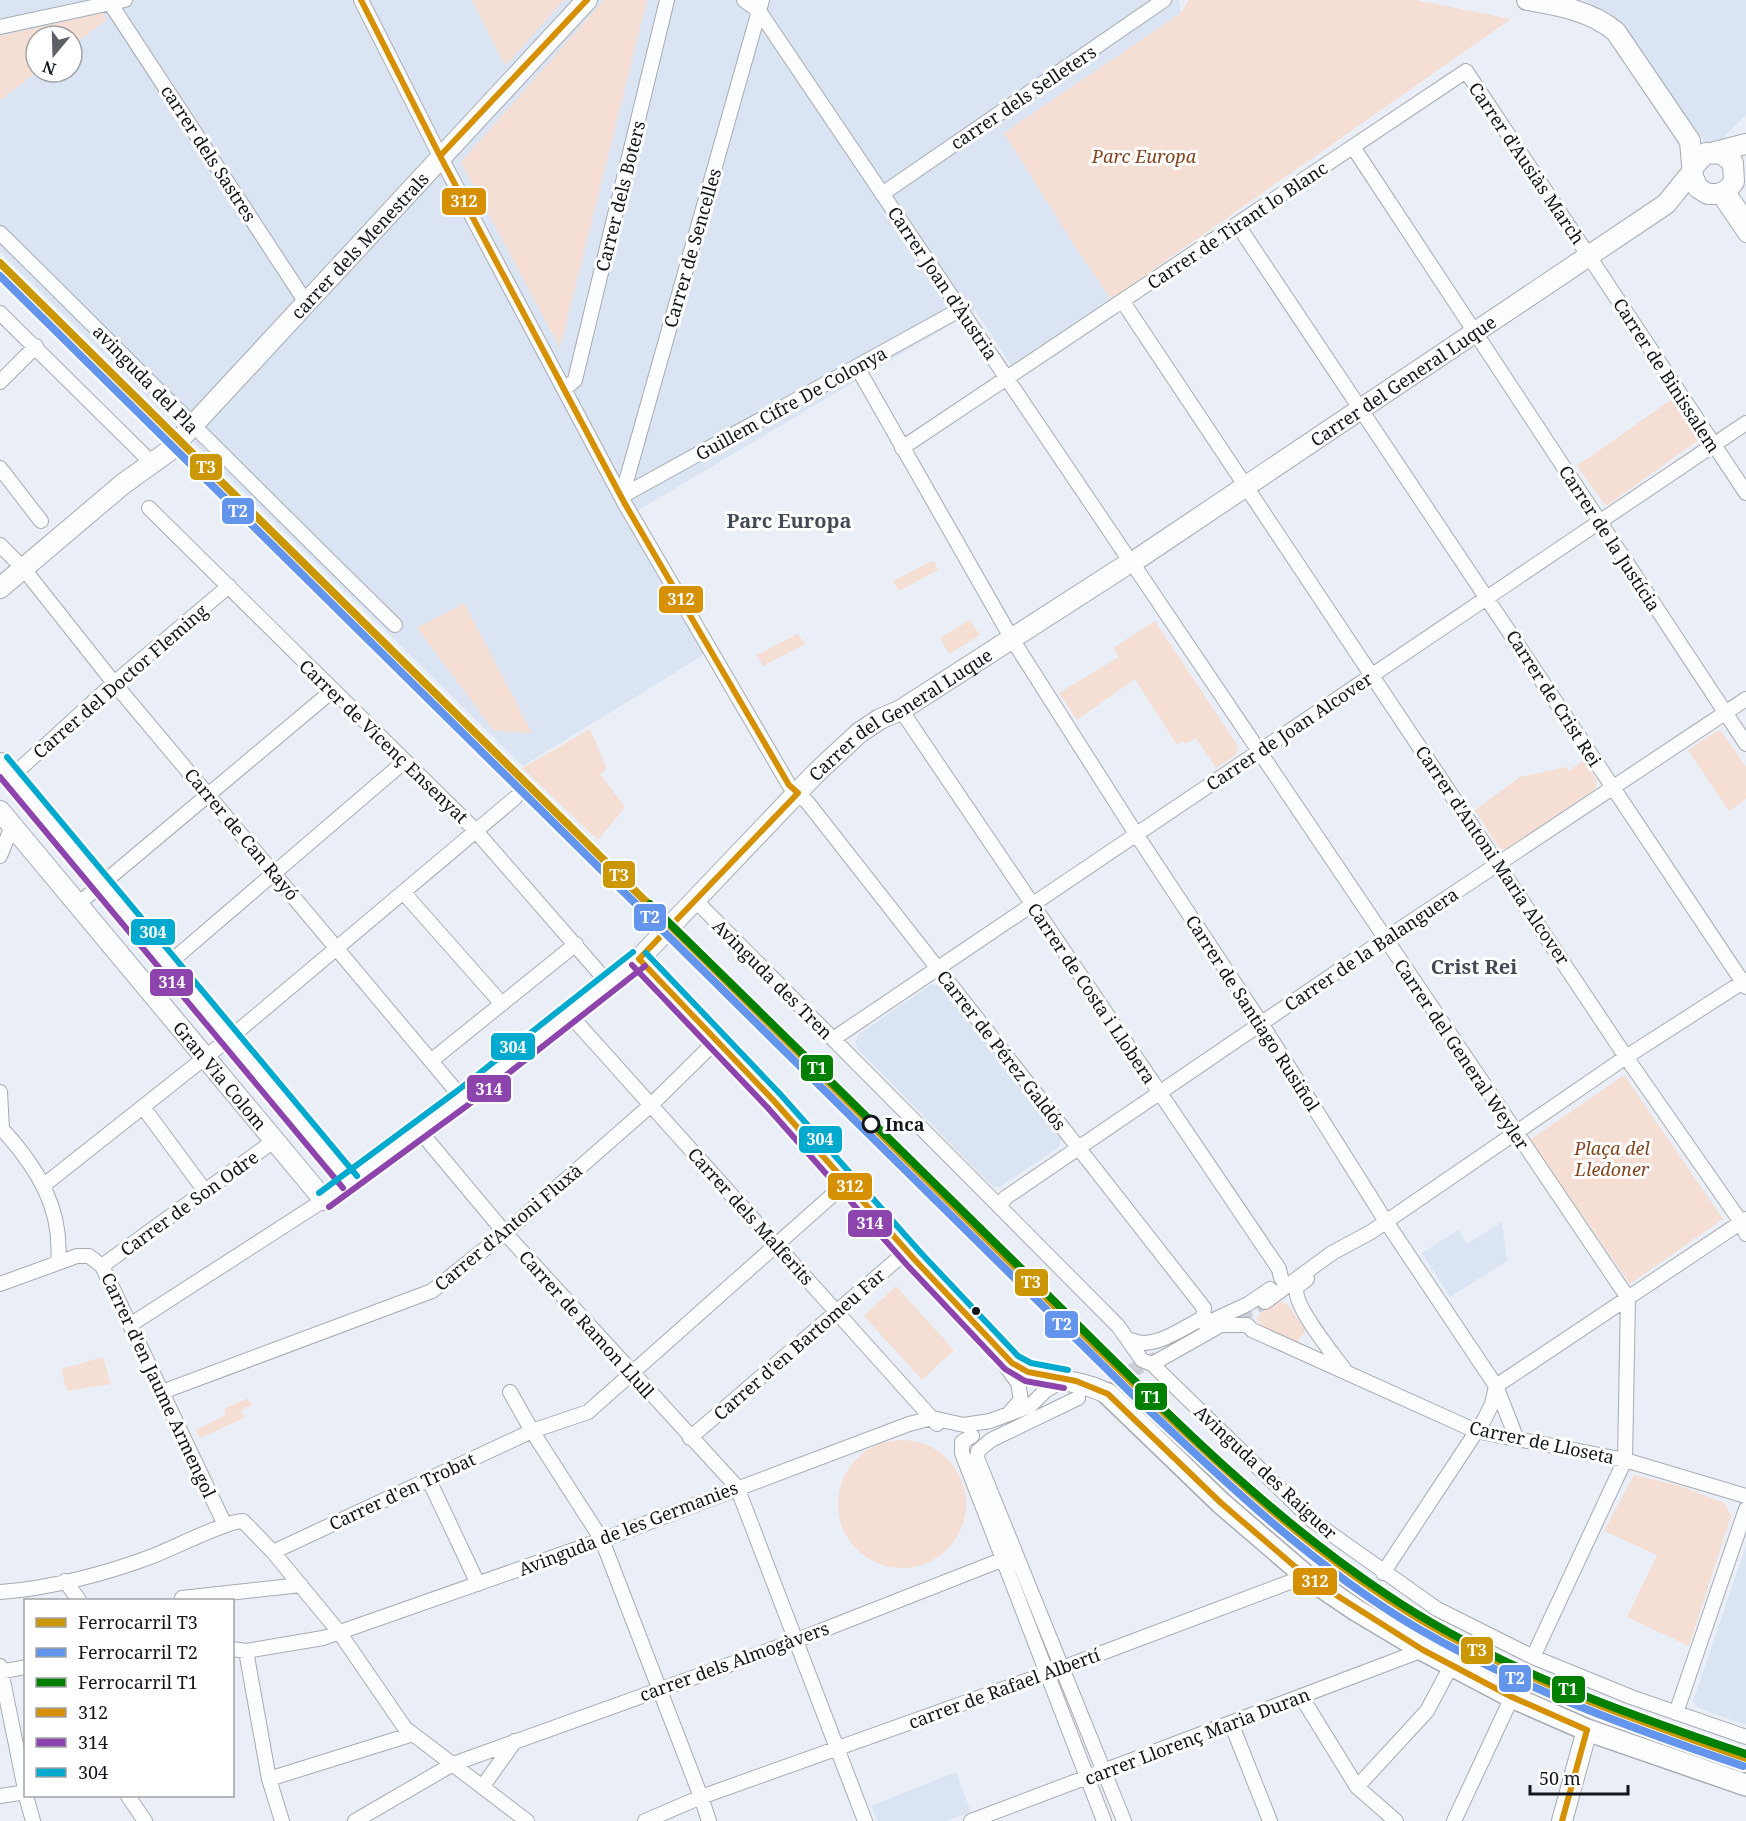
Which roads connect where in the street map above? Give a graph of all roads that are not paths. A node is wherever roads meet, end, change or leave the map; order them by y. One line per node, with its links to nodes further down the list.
1 (125, 0): 8 (street)
2 (361, 0): 17 (street, Carrer de Pérez Galdós)
3 (587, 0): 17 (main road, carrer dels Menestrals)
4 (667, 0): 37 (street, Carrer dels Boters)
5 (744, 0): 10 (street, Carrer Joan d'Àustria)
6 (1164, 0): 21 (street, carrer dels Selleters)
7 (1527, 0): 9 (main road)
8 (110, 3): 11 (street); 29 (street, carrer dels Sastres)
9 (1573, 5): 13 (main road)
10 (760, 6): 21 (street, Carrer Joan d'Àustria); 47 (street, Carrer de Sencelles)
11 (0, 27)
12 (1466, 71): 15 (street, Carrer de Tirant lo Blanc); 27 (street, Carrer d'Ausiàs March)
13 (1690, 141): 16 (main road); 18 (main road)
14 (1746, 144): 16 (main road); 19 (main road)
15 (1353, 147): 24 (street, Carrer de Tirant lo Blanc); 32 (street, Carrer de la Justícia)
16 (1713, 152): 18 (main road); 19 (main road)
17 (440, 156): 29 (main road, carrer dels Menestrals); 37 (street, Carrer de Pérez Galdós)
18 (1693, 169): 20 (main road); 22 (main road, Carrer del General Luque)
19 (1735, 170): 20 (main road)
20 (1718, 193): 22 (main road, Carrer del General Luque); 23 (street); 26 (street)
21 (882, 194): 30 (street, Carrer Joan d'Àustria)
22 (1666, 204): 27 (main road, Carrer del General Luque)
23 (1746, 218)
24 (1237, 224): 28 (street, Carrer de Tirant lo Blanc); 38 (street, Carrer de Crist Rei)
25 (0, 233): 40 (street, avinguda del Pla)
26 (1746, 236)
27 (1589, 256): 32 (main road, Carrer del General Luque); 41 (street, Carrer de Binissalem)
28 (1123, 302): 35 (street, Carrer de Tirant lo Blanc); 45 (street, Carrer d'Antoni Maria Alcover)
29 (307, 304): 40 (main road, carrer dels Menestrals)
30 (961, 309): 34 (street, Guillem Cifre De Colonya); 35 (street, Carrer Joan d'Àustria)
31 (0, 313): 33 (street)
32 (1475, 332): 38 (main road, Carrer del General Luque); 50 (street, Carrer de la Justícia)
33 (36, 346): 36 (street); 43 (street)
34 (857, 367): 42 (street, Carrer de Santiago Rusiñol); 47 (street, Guillem Cifre De Colonya)
35 (1008, 378): 42 (street, Carrer de Tirant lo Blanc); 52 (street, Carrer Joan d'Àustria)
36 (0, 382)
37 (566, 388): 47 (street, Carrer de Pérez Galdós)
38 (1362, 408): 45 (main road, Carrer del General Luque); 56 (street, Carrer de Crist Rei)
39 (1746, 423): 41 (street, Carrer de Joan Alcover)
40 (181, 438): 43 (main road, carrer dels Menestrals); 57 (street, avinguda del Pla)
41 (1713, 445): 46 (street, Carrer de Binissalem); 50 (street, Carrer de Joan Alcover)
42 (903, 448): 58 (street, Carrer de Santiago Rusiñol)
43 (152, 463): 53 (main road, carrer dels Menestrals)
44 (0, 468): 49 (street)
45 (1245, 486): 52 (main road, Carrer del General Luque); 59 (street, Carrer d'Antoni Maria Alcover)
46 (1746, 493)
47 (621, 496): 70 (street, Carrer de Pérez Galdós)
48 (149, 508): 54 (street, Carrer de Vicenç Ensenyat)
49 (41, 521)
50 (1599, 522): 56 (street, Carrer de Joan Alcover); 64 (street, Carrer de la Justícia)
51 (0, 545): 53 (street, Carrer de Can Rayó)
52 (1131, 562): 58 (main road, Carrer del General Luque); 66 (street, Carrer del General Weyler)
53 (23, 568): 55 (main road, carrer dels Menestrals); 60 (street, Carrer de Can Rayó)
54 (229, 586): 60 (street, Carrer del Doctor Fleming); 61 (street, Carrer de Vicenç Ensenyat)
55 (0, 588)
56 (1488, 597): 59 (street, Carrer de Joan Alcover); 69 (street, Carrer de Crist Rei)
57 (394, 625)
58 (1012, 639): 63 (main road, Carrer del General Luque); 75 (street, Carrer de Santiago Rusiñol)
59 (1372, 675): 66 (street, Carrer de Joan Alcover); 77 (street, Carrer d'Antoni Maria Alcover)
60 (114, 683): 68 (street, Carrer del Doctor Fleming); 71 (street, Carrer de Can Rayó)
61 (332, 691): 67 (street, Carrer de Vicenç Ensenyat); 71 (street)
62 (1746, 699): 64 (street, Carrer de la Balanguera)
63 (901, 710): 70 (main road, Carrer del General Luque); 83 (street, Carrer de Costa i Llobera)
64 (1725, 713): 65 (street, Carrer de la Justícia); 69 (street, Carrer de la Balanguera)
65 (1746, 744)
66 (1259, 751): 75 (street, Carrer de Joan Alcover); 84 (street, Carrer del General Weyler)
67 (405, 761): 74 (street, Carrer de Vicenç Ensenyat); 78 (street)
68 (6, 769): 79 (main road, Gran Via Colom)
69 (1613, 788): 77 (street, Carrer de la Balanguera); 90 (street, Carrer de Crist Rei)
70 (798, 793): 81 (main road, Carrer del General Luque); 89 (street, Carrer de Pérez Galdós)
71 (209, 796): 78 (street, Carrer de Can Rayó); 79 (street)
72 (515, 798): 74 (street)
73 (6, 818): 76 (street); 82 (main road, Gran Via Colom)
74 (475, 830): 80 (street); 85 (street, Carrer de Vicenç Ensenyat)
75 (1136, 834): 83 (street, Carrer de Joan Alcover); 94 (street, Carrer de Santiago Rusiñol)
76 (0, 856)
77 (1499, 863): 84 (street, Carrer de la Balanguera); 98 (street, Carrer d'Antoni Maria Alcover)
78 (274, 873): 86 (street, Carrer de Can Rayó); 88 (street)
79 (99, 884): 82 (street); 88 (main road, Gran Via Colom)
80 (403, 892): 86 (street); 92 (street)
81 (696, 901): 87 (main road, Carrer del General Luque); 96 (street, Avinguda des Tren)
82 (78, 904): 99 (main road, Gran Via Colom)
83 (1033, 904): 89 (street, Carrer de Joan Alcover); 102 (street, Carrer de Costa i Llobera)
84 (1386, 939): 94 (street, Carrer de la Balanguera); 108 (street, Carrer del General Weyler)
85 (576, 944): 91 (street, Carrer de Vicenç Ensenyat); 92 (street)
86 (338, 947): 95 (street); 100 (street, Carrer de Can Rayó)
87 (639, 959): 91 (main road, Carrer del General Luque); 97 (main road)
88 (168, 963): 95 (main road, Gran Via Colom)
89 (937, 968): 96 (street, Carrer de Joan Alcover); 110 (street, Carrer de Pérez Galdós)
90 (1745, 983): 98 (street)
91 (609, 984): 93 (main road, Carrer del General Luque)
92 (502, 1004): 100 (street)
93 (570, 1015): 103 (main road, Carrer del General Luque); 104 (street, Carrer dels Malferits)
94 (1261, 1023): 102 (street, Carrer de la Balanguera); 117 (street, Carrer de Santiago Rusiñol)
95 (231, 1038): 99 (street); 111 (main road, Gran Via Colom)
96 (833, 1039): 116 (street, Avinguda des Tren)
97 (717, 1040): 104 (street, Carrer d'Antoni Fluxà); 112 (main road)
98 (1626, 1057): 108 (street); 118 (street, Carrer d'Antoni Maria Alcover)
99 (205, 1058): 105 (street); 109 (main road, Gran Via Colom)
100 (432, 1060): 103 (street, Carrer de Can Rayó)
101 (1, 1093): 106 (street)
102 (1158, 1093): 110 (street, Carrer de la Balanguera); 125 (street, Carrer de Costa i Llobera)
103 (462, 1098): 107 (main road, Carrer del General Luque)
104 (651, 1106): 120 (street, Carrer d'Antoni Fluxà); 121 (street, Carrer dels Malferits)
105 (143, 1107): 113 (street); 114 (street)
106 (1, 1130): 113 (street)
107 (419, 1130): 111 (main road, Carrer del General Luque); 120 (street, Carrer de Ramon Llull)
108 (1515, 1134): 117 (street); 127 (street, Carrer del General Weyler)
109 (275, 1140): 114 (street, Carrer de Son Odre); 115 (main road, Gran Via Colom)
110 (1078, 1148): 116 (street, Carrer de la Balanguera); 134 (street, Carrer de Pérez Galdós)
111 (350, 1182): 115 (main road, Carrer del General Luque)
112 (846, 1183): 121 (street); 122 (main road)
113 (45, 1185): 123 (street)
114 (205, 1191): 124 (street, Carrer de Son Odre)
115 (324, 1200): 132 (street, Carrer del General Luque)
116 (1001, 1205): 134 (street, Avinguda des Tren)
117 (1385, 1220): 119 (street); 125 (street); 140 (street, Carrer de Santiago Rusiñol)
118 (1744, 1225): 127 (street)
119 (1371, 1232): 128 (street); 133 (street)
120 (505, 1233): 139 (street, Carrer de Ramon Llull); 142 (street, Carrer d'Antoni Fluxà)
121 (776, 1245): 130 (street, Carrer dels Malferits); 139 (street)
122 (903, 1247): 130 (street, Carrer d'en Bartomeu Far); 135 (main road)
123 (58, 1262): 124 (street, Carrer d'en Jaume Armengol); 126 (street, Carrer d'en Jaume Armengol)
124 (102, 1266): 132 (street, Carrer d'en Jaume Armengol)
125 (1281, 1278): 129 (street)
126 (0, 1284)
127 (1628, 1298): 140 (street); 154 (street)
128 (1265, 1302)
129 (1248, 1304): 131 (street); 137 (street)
130 (838, 1312): 146 (street, Carrer dels Malferits); 153 (street, Carrer d'en Bartomeu Far)
131 (1243, 1324): 136 (street); 137 (street)
132 (130, 1325): 142 (street, Carrer d'en Jaume Armengol)
133 (1313, 1326): 136 (street); 138 (street)
134 (1131, 1340): 137 (street, Avinguda des Tren)
135 (994, 1346): 141 (main road); 145 (street)
136 (1298, 1350): 138 (street)
137 (1153, 1358): 163 (street, Avinguda des Raiguer)
138 (1345, 1371): 150 (street, Carrer de Lloseta)
139 (631, 1373): 149 (street, Carrer d'en Trobat); 153 (street, Carrer de Ramon Llull)
140 (1496, 1386): 150 (street); 152 (street, Carrer de Santiago Rusiñol)
141 (1073, 1390): 144 (main road); 145 (street); 151 (street); 162 (street)
142 (162, 1392): 159 (street, Carrer d'en Jaume Armengol)
143 (510, 1392): 149 (street)
144 (1108, 1394): 164 (main road)
145 (1004, 1415): 146 (street)
146 (932, 1418): 147 (street, Avinguda de les Germanies); 148 (street)
147 (917, 1423): 148 (street); 156 (street, Avinguda de les Germanies)
148 (946, 1430): 151 (street)
149 (532, 1431): 155 (street, Carrer d'en Trobat); 160 (street)
150 (1476, 1431): 152 (street, Carrer de Lloseta); 163 (street)
151 (972, 1436): 162 (street)
152 (1516, 1437): 154 (street, Carrer de Lloseta)
153 (690, 1438): 156 (street, Carrer de Ramon Llull)
154 (1625, 1460): 157 (street, Carrer de Lloseta); 175 (street)
155 (428, 1478): 161 (street, Carrer d'en Trobat); 166 (street)
156 (737, 1487): 160 (street, Avinguda de les Germanies); 172 (street)
157 (1746, 1496)
158 (1746, 1509): 185 (street)
159 (225, 1525): 161 (street); 165 (street)
160 (602, 1540): 166 (street, Avinguda de les Germanies); 182 (street)
161 (273, 1552): 167 (street)
162 (1008, 1557): 172 (street, carrer dels Almogàvers); 179 (street); 181 (street)
163 (1383, 1572): 175 (street, Avinguda des Raiguer)
164 (1306, 1576): 174 (main road); 179 (street, carrer de Rafael Albertí)
165 (65, 1581): 168 (street); 169 (street)
166 (478, 1584): 171 (street, Avinguda de les Germanies)
167 (301, 1585): 170 (street); 171 (street)
168 (0, 1592)
169 (78, 1599)
170 (182, 1599)
171 (339, 1632): 173 (street, Avinguda de les Germanies); 189 (street)
172 (795, 1641): 182 (street, carrer dels Almogàvers); 192 (street)
173 (239, 1650): 196 (street)
174 (1423, 1650): 176 (main road); 183 (street, carrer Llorenç Maria Duran)
175 (1533, 1657): 185 (street, Avinguda des Raiguer)
176 (1451, 1665): 184 (main road); 200 (street)
177 (0, 1666): 180 (street)
178 (24, 1667): 180 (street)
179 (1062, 1668): 181 (street, carrer de Rafael Albertí); 194 (street)
180 (0, 1672): 187 (street)
181 (1047, 1673): 192 (street, carrer de Rafael Albertí); 195 (street)
182 (661, 1689): 191 (street, carrer dels Almogàvers); 205 (street)
183 (1300, 1696): 186 (street, carrer Llorenç Maria Duran); 200 (street)
184 (1512, 1697): 188 (main road); 219 (street)
185 (1676, 1713): 190 (street, Avinguda des Raiguer)
186 (1231, 1723): 194 (street, carrer Llorenç Maria Duran); 217 (street)
187 (6, 1728): 198 (street)
188 (1587, 1730): 197 (main road); 220 (main road)
189 (413, 1734): 193 (street); 196 (street)
190 (1746, 1737)
191 (515, 1741): 193 (street, carrer dels Almogàvers); 199 (street)
192 (835, 1747): 205 (street, carrer de Rafael Albertí); 213 (street)
193 (453, 1764): 199 (street); 209 (street, carrer dels Almogàvers)
194 (1104, 1771): 195 (street, carrer Llorenç Maria Duran); 216 (street)
195 (1086, 1777): 214 (street, carrer Llorenç Maria Duran); 215 (street)
196 (269, 1779): 208 (street)
197 (1746, 1785)
198 (24, 1786)
199 (483, 1786): 210 (street)
200 (1357, 1787): 218 (street)
201 (24, 1793): 202 (street)
202 (0, 1796)
203 (27, 1797): 206 (street)
204 (129, 1797): 207 (street)
205 (701, 1797): 211 (street, carrer de Rafael Albertí); 212 (street)
206 (33, 1821)
207 (145, 1821)
208 (282, 1821)
209 (355, 1821)
210 (527, 1821)
211 (645, 1821)
212 (709, 1821)
213 (865, 1821)
214 (971, 1821)
215 (1104, 1821)
216 (1124, 1821)
217 (1270, 1821)
218 (1396, 1821)
219 (1454, 1821)
220 (1562, 1821)

